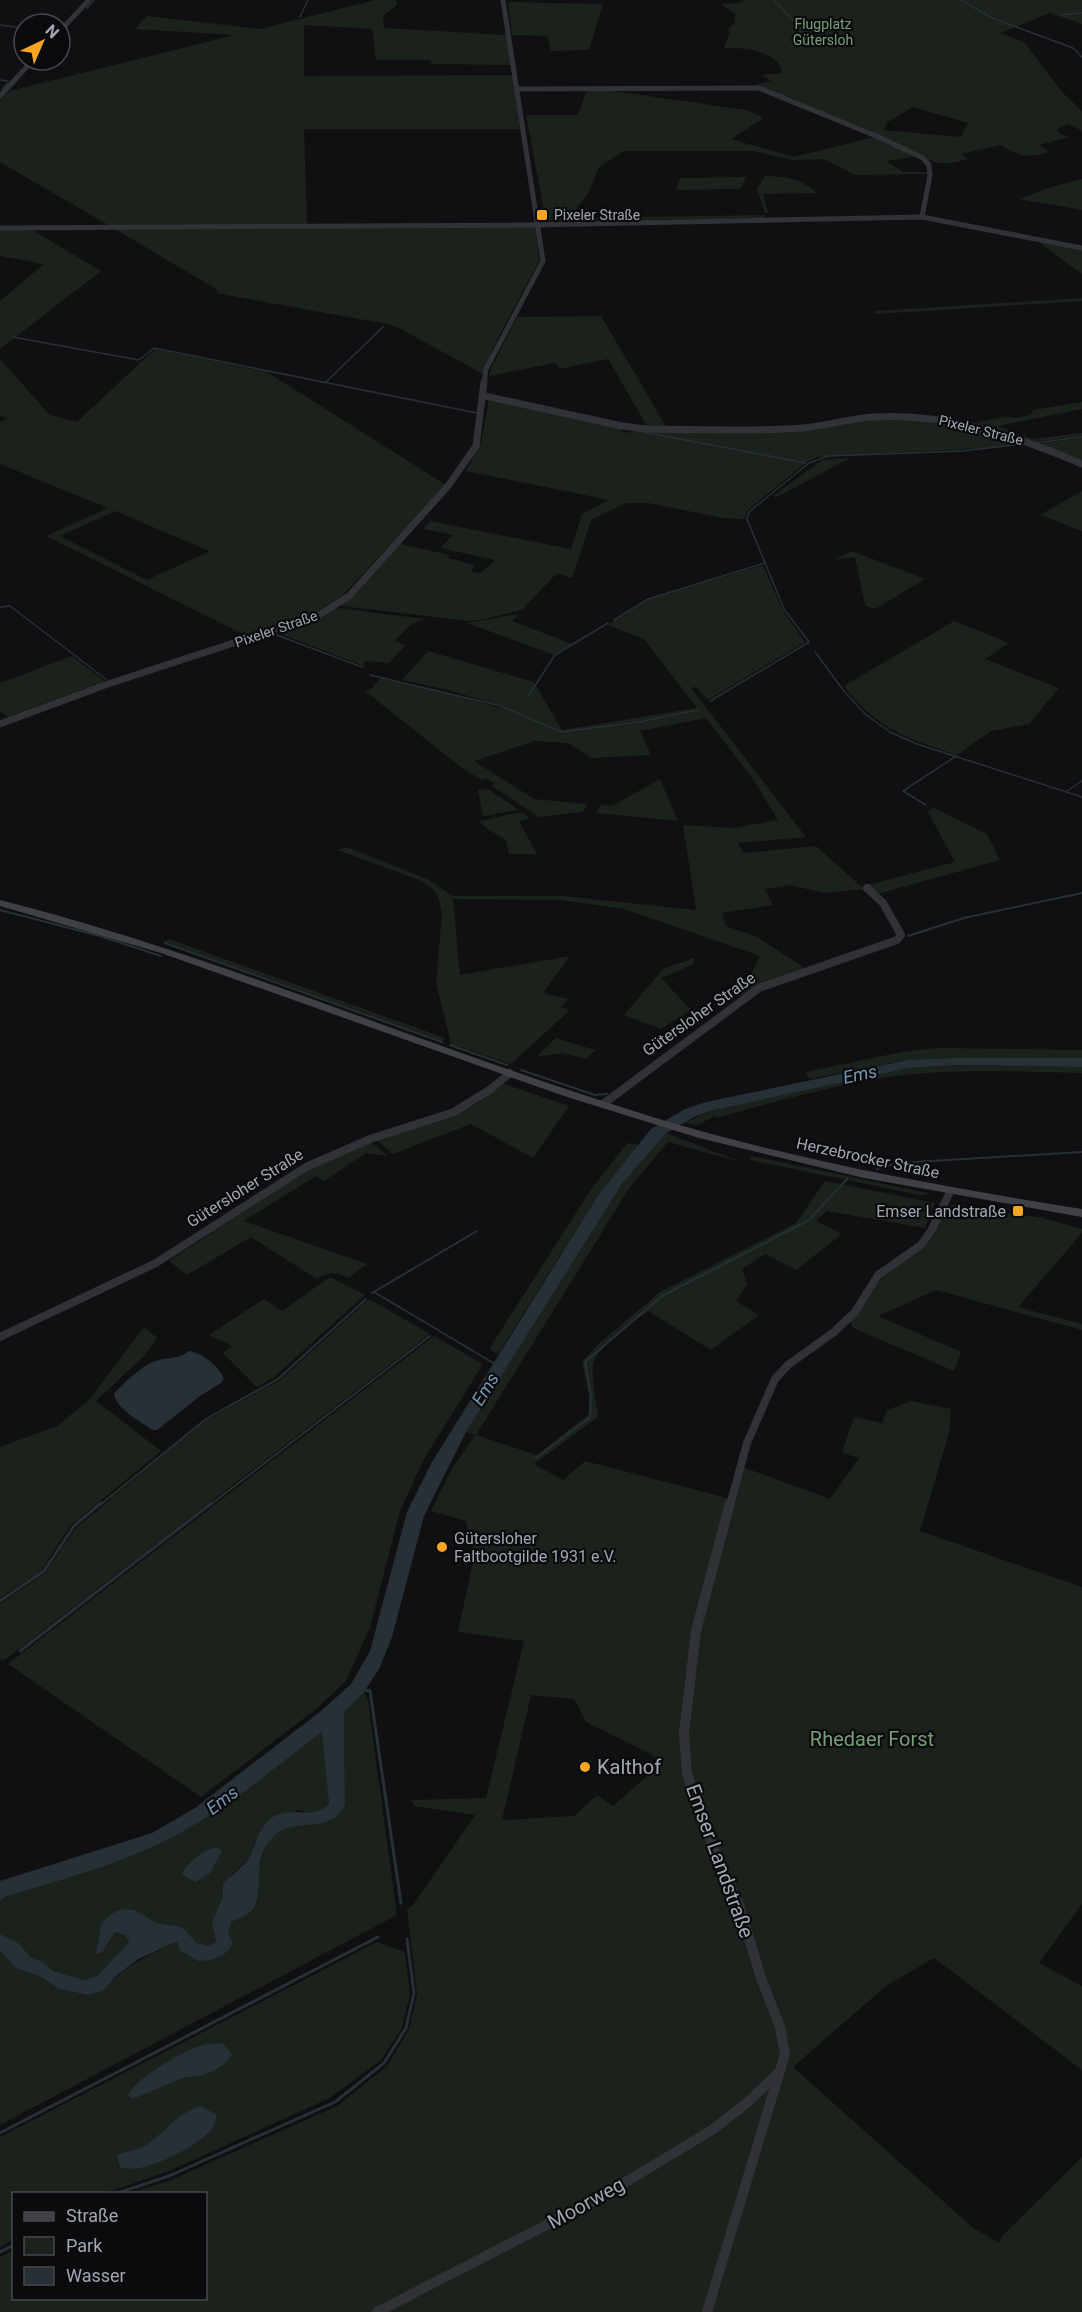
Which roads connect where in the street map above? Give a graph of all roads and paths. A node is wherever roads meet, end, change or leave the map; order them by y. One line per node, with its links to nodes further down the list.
1 (89, 0): 3 (street)
2 (503, 0): 7 (street, Pixeler Straße)
3 (72, 18)
4 (22, 72): 6 (street)
5 (0, 81): 6 (street)
6 (13, 82): 8 (street)
7 (518, 89): 9 (street); 10 (street, Pixeler Straße)
8 (0, 96)
9 (922, 217): 10 (street); 12 (street)
10 (539, 224): 11 (street); 13 (street, Pixeler Straße)
11 (0, 228)
12 (1082, 248)
13 (485, 396): 14 (street, Pixeler Straße); 15 (street, Pixeler Straße)
14 (1082, 464)
15 (0, 724)
16 (867, 888): 19 (street, Gütersloher Straße)
17 (0, 903): 18 (main road)
18 (510, 1073): 19 (main road); 22 (street, Gütersloher Straße)
19 (603, 1104): 20 (main road, Herzebrocker Straße)
20 (950, 1192): 21 (main road, Herzebrocker Straße); 23 (street, Emser Landstraße)
21 (1082, 1213)
22 (0, 1337)
23 (780, 2071): 24 (street, Moorweg); 25 (street, Emser Landstraße)
24 (377, 2312)
25 (707, 2312)

